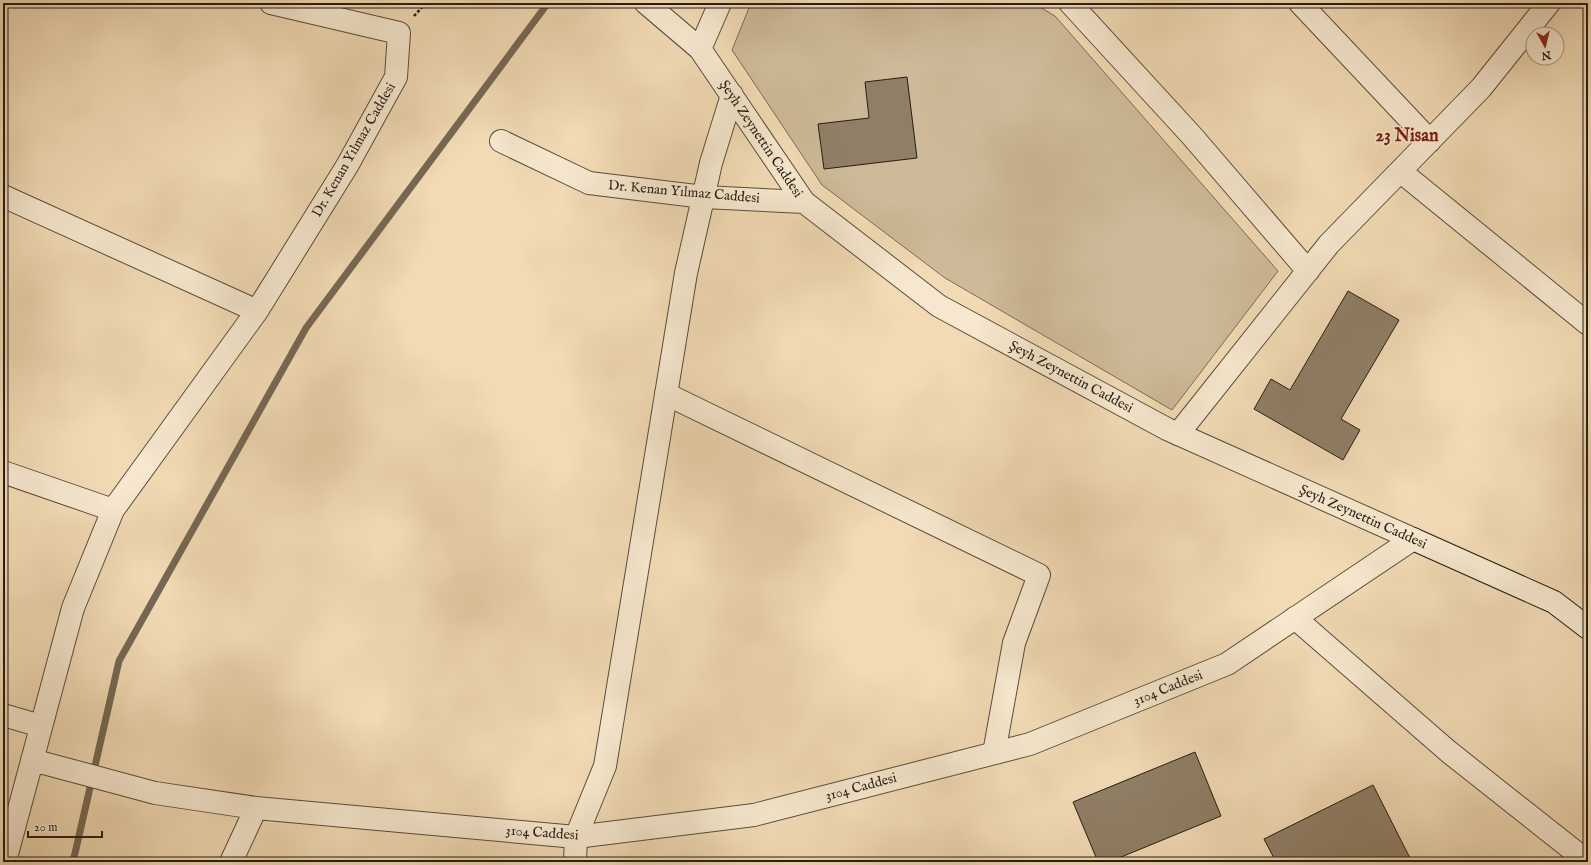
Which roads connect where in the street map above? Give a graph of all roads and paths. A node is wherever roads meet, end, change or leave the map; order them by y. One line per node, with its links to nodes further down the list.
1 (270, 3): 16 (street, Dr. Kenan Yılmaz Caddesi)
2 (646, 3): 7 (street, Şeyh Zeynettin Caddesi)
3 (720, 3): 7 (street)
4 (1070, 3): 15 (street)
5 (1300, 3): 10 (street)
6 (1549, 3): 10 (street)
7 (700, 49): 8 (street, Şeyh Zeynettin Caddesi)
8 (732, 95): 13 (street); 14 (street, Şeyh Zeynettin Caddesi)
9 (501, 141): 13 (street, Dr. Kenan Yılmaz Caddesi)
10 (1430, 141): 11 (street)
11 (1400, 171): 15 (street); 17 (street)
12 (3, 196): 16 (street)
13 (704, 197): 14 (street, Dr. Kenan Yılmaz Caddesi); 18 (street)
14 (804, 202): 19 (street, Şeyh Zeynettin Caddesi)
15 (1308, 271): 19 (street)
16 (257, 311): 21 (street)
17 (1588, 324)
18 (666, 394): 27 (street); 30 (street)
19 (1178, 434): 22 (street, Şeyh Zeynettin Caddesi)
20 (3, 472): 21 (street)
21 (113, 510): 26 (street)
22 (1414, 539): 23 (street, 3104 Caddesi); 24 (street, Şeyh Zeynettin Caddesi)
23 (1295, 618): 27 (street, 3104 Caddesi); 34 (street)
24 (1588, 628)
25 (3, 715): 26 (street)
26 (41, 726): 28 (street)
27 (994, 753): 30 (street, 3104 Caddesi)
28 (32, 760): 29 (street, 3104 Caddesi); 31 (street)
29 (256, 808): 30 (street, 3104 Caddesi); 32 (street)
30 (576, 837): 33 (street)
31 (3, 862)
32 (231, 862)
33 (575, 862)
34 (1588, 862)

